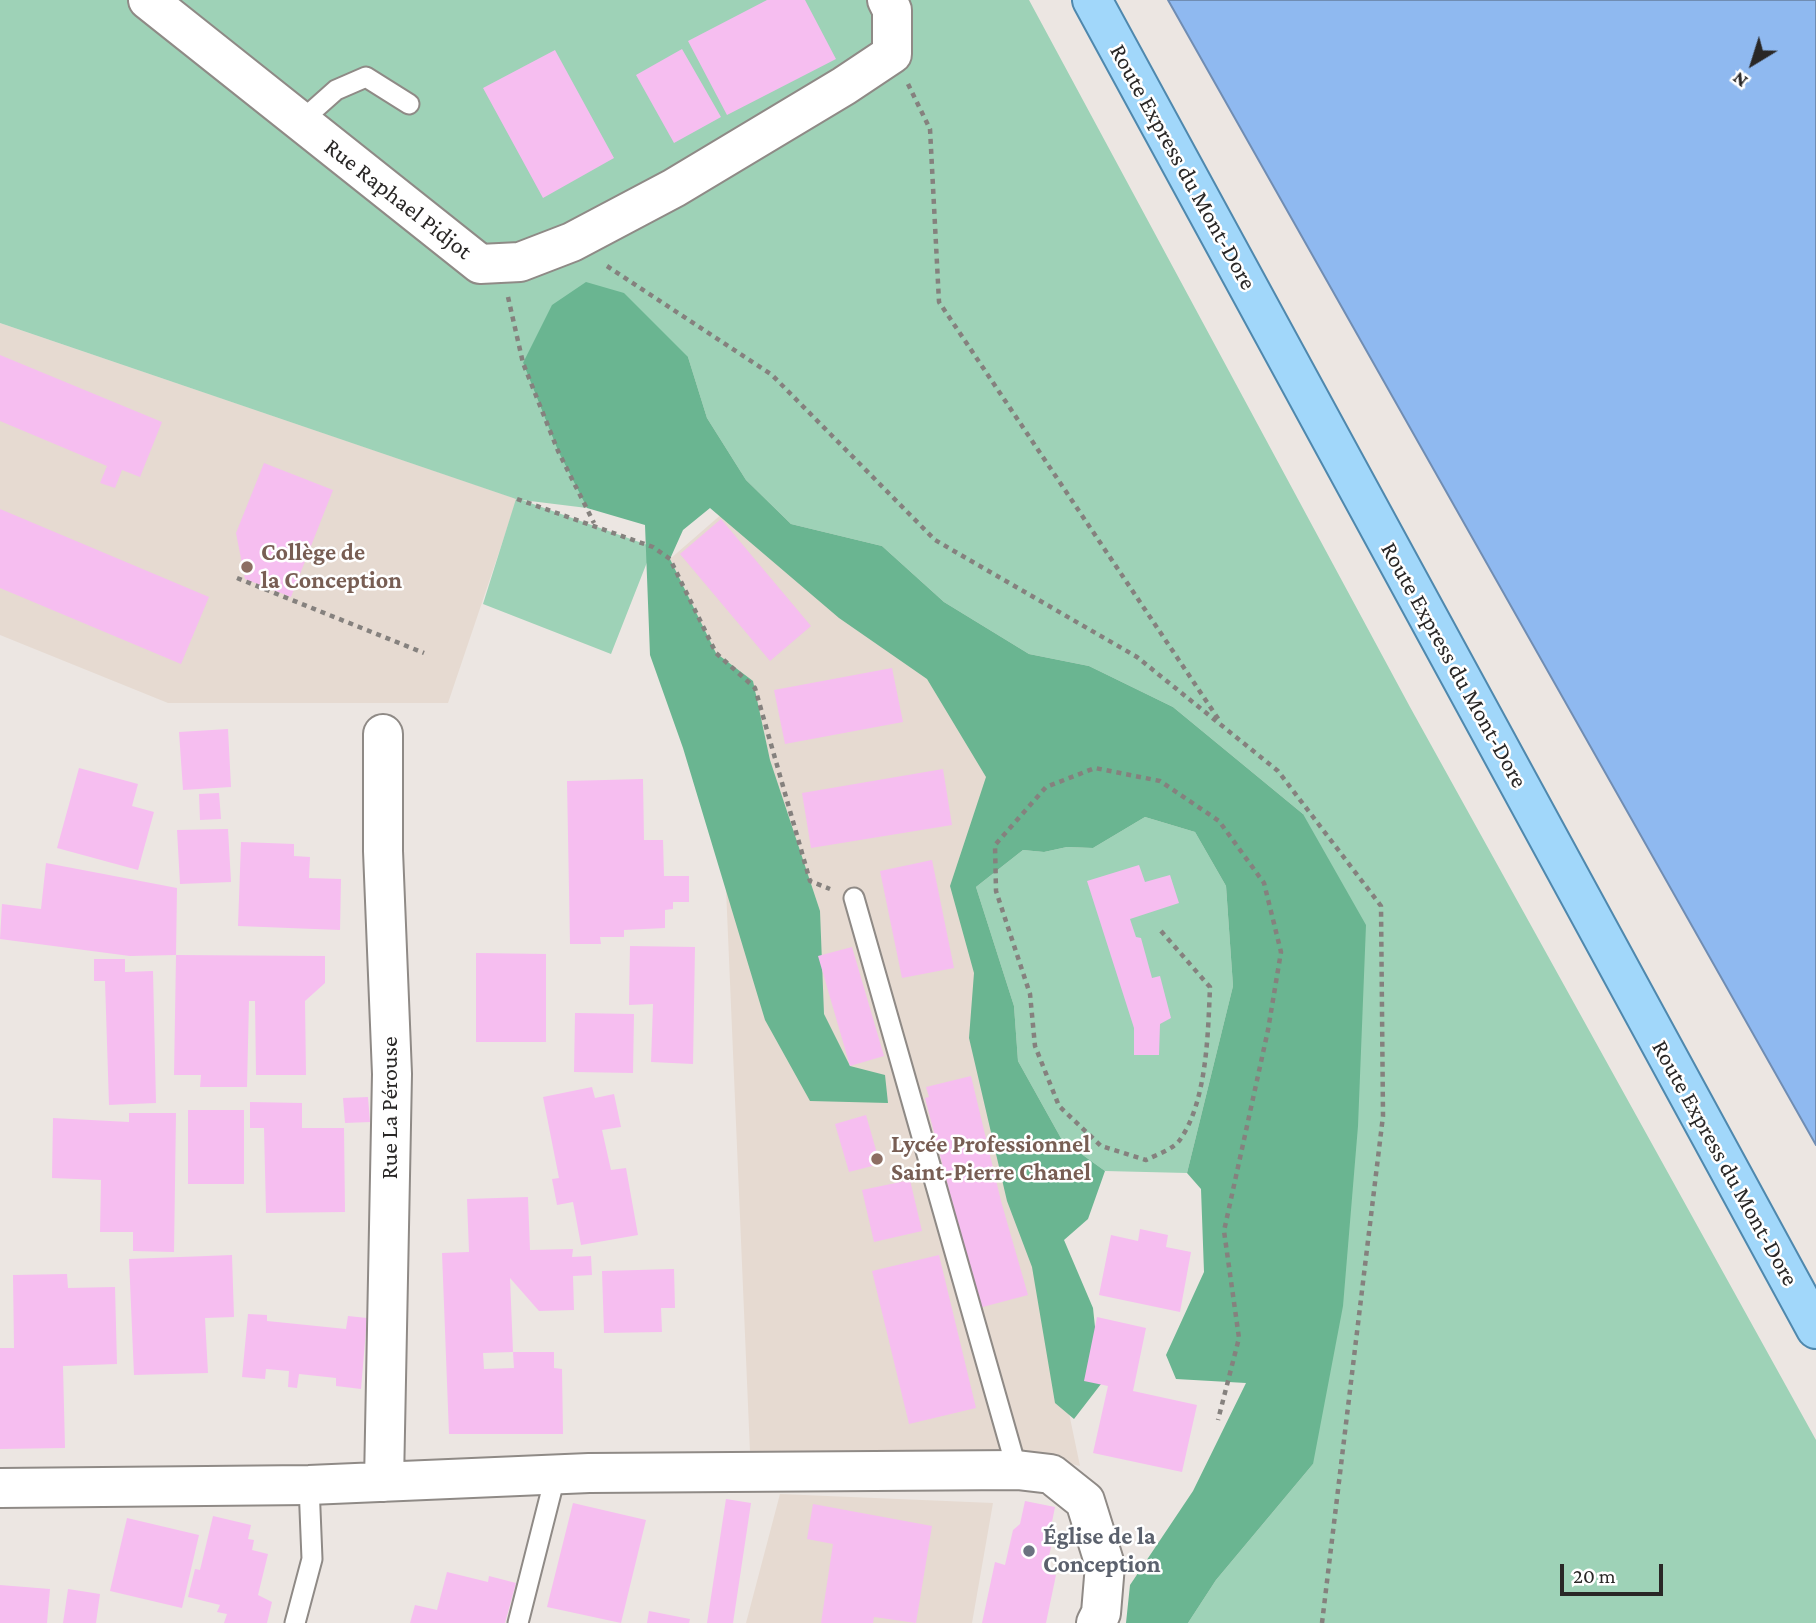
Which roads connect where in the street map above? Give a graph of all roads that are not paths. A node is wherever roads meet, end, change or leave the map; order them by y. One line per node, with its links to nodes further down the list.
1 (148, 0): 5 (street, Rue Raphael Pidjot)
2 (887, 0): 5 (street, Rue Raphael Pidjot)
3 (1092, 0): 8 (main road, Route Express du Mont-Dore)
4 (409, 104): 5 (lane)
5 (300, 122)
6 (383, 734): 11 (street, Rue La Pérouse)
7 (853, 898): 9 (lane)
8 (1816, 1329)
9 (1017, 1470): 10 (street); 16 (street)
10 (573, 1473): 11 (street); 15 (lane)
11 (384, 1482): 12 (street)
12 (309, 1485): 13 (street); 14 (lane)
13 (0, 1488)
14 (295, 1623)
15 (519, 1623)
16 (1096, 1623)

